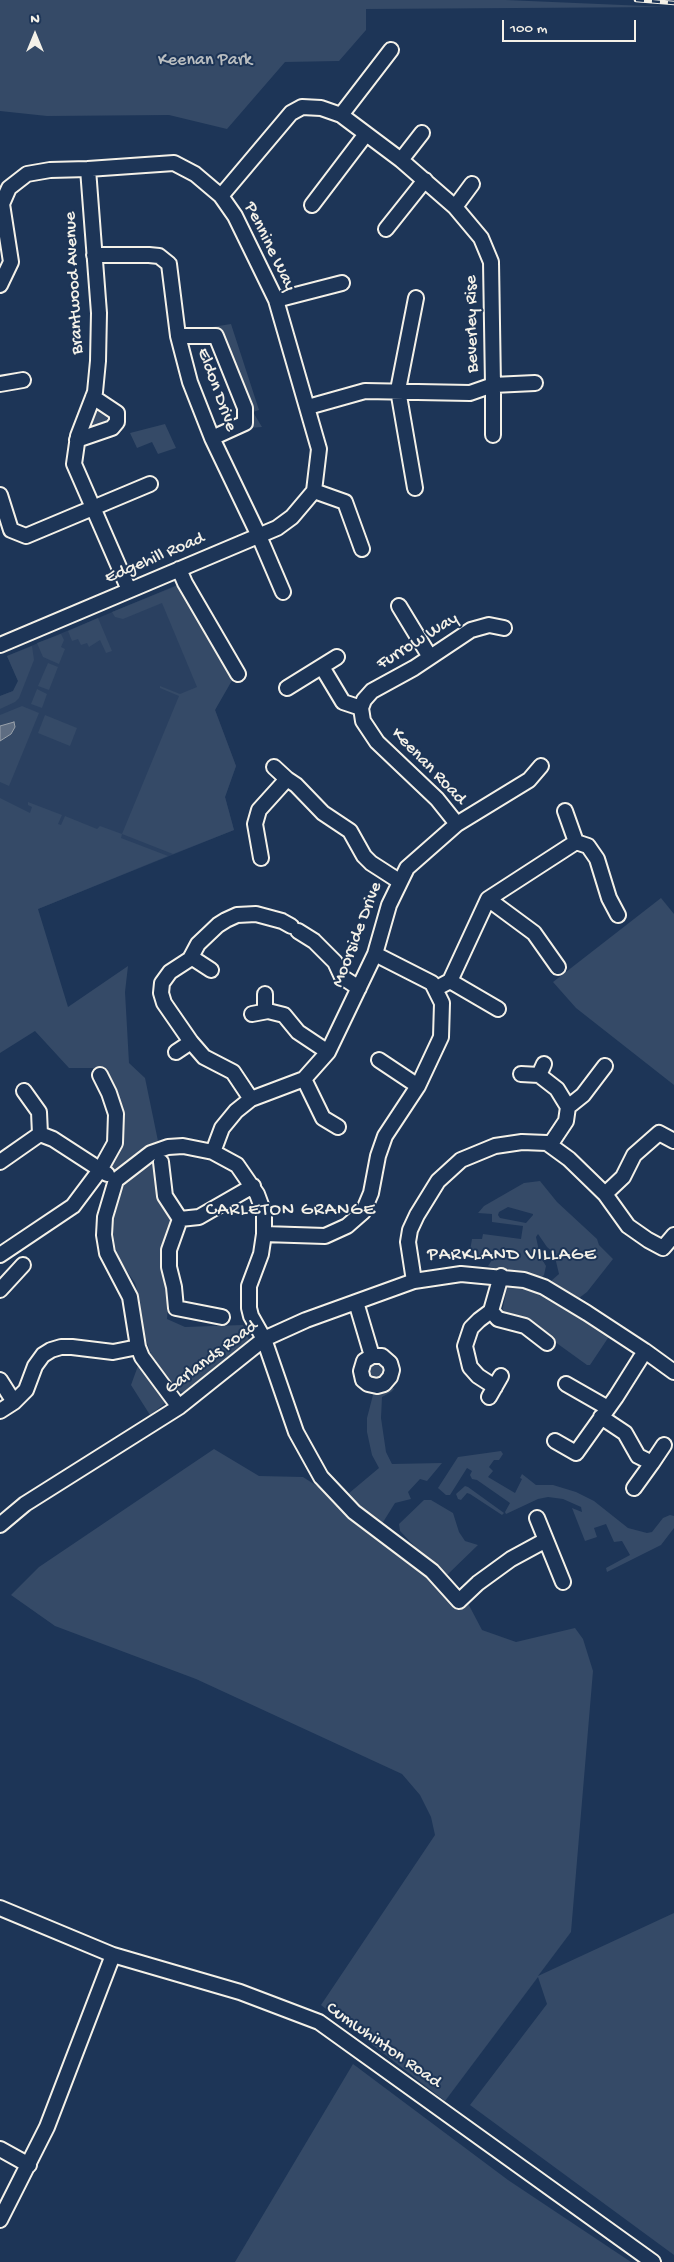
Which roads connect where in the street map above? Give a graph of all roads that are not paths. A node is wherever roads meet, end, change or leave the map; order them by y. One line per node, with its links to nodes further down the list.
1 (391, 50): 2 (street)
2 (341, 115): 3 (street, Beverley Rise); 9 (street, Beverley Rise)
3 (366, 134): 5 (street, Beverley Rise); 10 (street)
4 (422, 134): 5 (street)
5 (400, 160): 7 (street, Beverley Rise)
6 (88, 169): 9 (street, Pennine Way); 13 (street, Brantwood Avenue); 15 (street, Pennine Way)
7 (425, 180): 11 (street, Beverley Rise); 12 (street)
8 (472, 184): 11 (street)
9 (221, 196): 17 (street, Pennine Way)
10 (312, 205)
11 (455, 207): 22 (street, Beverley Rise)
12 (386, 229)
13 (94, 255): 18 (street, Eldon Drive); 24 (street, Brantwood Avenue)
14 (342, 283): 17 (street)
15 (0, 285)
16 (416, 298): 23 (street)
17 (276, 300): 25 (street, Pennine Way)
18 (178, 336): 27 (street, Eldon Drive); 27 (street)
19 (23, 380): 21 (street)
20 (534, 383): 22 (street)
21 (0, 384)
22 (493, 385): 23 (street, Beverley Rise); 26 (street)
23 (398, 390): 25 (street, Beverley Rise); 30 (street)
24 (93, 397): 28 (street, Brantwood Avenue); 28 (street)
25 (308, 407): 31 (street, Pennine Way)
26 (494, 435)
27 (212, 438): 34 (street, Eldon Drive)
28 (77, 440): 33 (street, Brantwood Avenue)
29 (150, 484): 33 (street)
30 (415, 488)
31 (314, 491): 34 (street, Edgehill Road); 35 (street)
32 (0, 494): 33 (street)
33 (94, 507): 37 (street, Brantwood Avenue)
34 (259, 536): 36 (street, Edgehill Road); 38 (street, Eldon Drive)
35 (362, 549)
36 (179, 569): 37 (street, Edgehill Road); 45 (street)
37 (129, 590): 41 (street, Edgehill Road)
38 (283, 592)
39 (399, 606): 43 (street)
40 (504, 628): 43 (street, Furrow Way)
41 (0, 645)
42 (337, 657): 44 (street)
43 (430, 657): 47 (street, Furrow Way)
44 (322, 667): 46 (street); 47 (street)
45 (238, 674)
46 (287, 688)
47 (360, 708): 52 (street, Keenan Road)
48 (540, 766): 52 (street, Moorside Drive)
49 (274, 767): 50 (street)
50 (287, 779): 54 (street); 55 (street)
51 (564, 811): 53 (street)
52 (457, 824): 55 (street, Moorside Drive)
53 (576, 842): 56 (street); 57 (street)
54 (261, 858)
55 (399, 881): 58 (street, Moorside Drive)
56 (488, 900): 60 (street); 62 (street)
57 (618, 915)
58 (375, 954): 63 (street, Moorside Drive); 64 (street)
59 (191, 957): 61 (street); 63 (street); 69 (street)
60 (558, 967)
61 (211, 970)
62 (450, 981): 64 (street); 66 (street)
63 (359, 988): 71 (street, Moorside Drive)
64 (435, 989): 77 (street)
65 (265, 994): 67 (street)
66 (498, 1009)
67 (268, 1011): 68 (street); 71 (street)
68 (252, 1014)
69 (191, 1042): 70 (street); 79 (street)
70 (176, 1052)
71 (328, 1052): 76 (street, Moorside Drive)
72 (379, 1060): 77 (street)
73 (605, 1066): 80 (street)
74 (521, 1074): 80 (street)
75 (100, 1075): 88 (street)
76 (304, 1078): 79 (street, Moorside Drive); 81 (street)
77 (418, 1086): 93 (street)
78 (24, 1091): 82 (street)
79 (251, 1099): 85 (street, Moorside Drive)
80 (568, 1107): 84 (street)
81 (330, 1128)
82 (40, 1134): 86 (street); 88 (street)
83 (674, 1141): 91 (street)
84 (550, 1145): 91 (street); 98 (street)
85 (213, 1152): 89 (street); 90 (street)
86 (0, 1162)
87 (162, 1162): 92 (street)
88 (100, 1170): 89 (street); 95 (street)
89 (116, 1180): 105 (street)
90 (253, 1186): 92 (street); 93 (street)
91 (605, 1194): 94 (street)
92 (180, 1219): 102 (street)
93 (264, 1234): 103 (street)
94 (674, 1235)
95 (0, 1255)
96 (23, 1265): 99 (street)
97 (501, 1276): 98 (street, Garlands Road); 101 (street); 106 (street, Garlands Road)
98 (414, 1281): 100 (street, Garlands Road)
99 (0, 1290)
100 (356, 1302): 103 (street, Garlands Road); 107 (street)
101 (491, 1311): 104 (street); 111 (street)
102 (222, 1317)
103 (264, 1339): 113 (street, Garlands Road); 122 (street)
104 (547, 1343)
105 (138, 1347): 112 (street); 113 (street)
106 (646, 1351): 108 (street, Garlands Road); 115 (street)
107 (372, 1356)
108 (674, 1372)
109 (0, 1380): 112 (street)
110 (566, 1384): 115 (street)
111 (495, 1387)
112 (14, 1402): 114 (street)
113 (179, 1407): 121 (street, Garlands Road)
114 (0, 1411)
115 (605, 1413): 116 (street); 118 (street)
116 (555, 1441)
117 (664, 1445): 118 (street)
118 (652, 1463): 119 (street)
119 (634, 1488)
120 (537, 1518): 122 (street)
121 (0, 1526)
122 (546, 1540): 123 (street)
123 (563, 1582)
124 (0, 1908): 125 (street, Cumwhinton Road)
125 (113, 1955): 127 (street); 129 (street, Cumwhinton Road)
126 (0, 2148): 127 (street)
127 (28, 2165): 128 (street)
128 (0, 2220)
129 (653, 2262)

